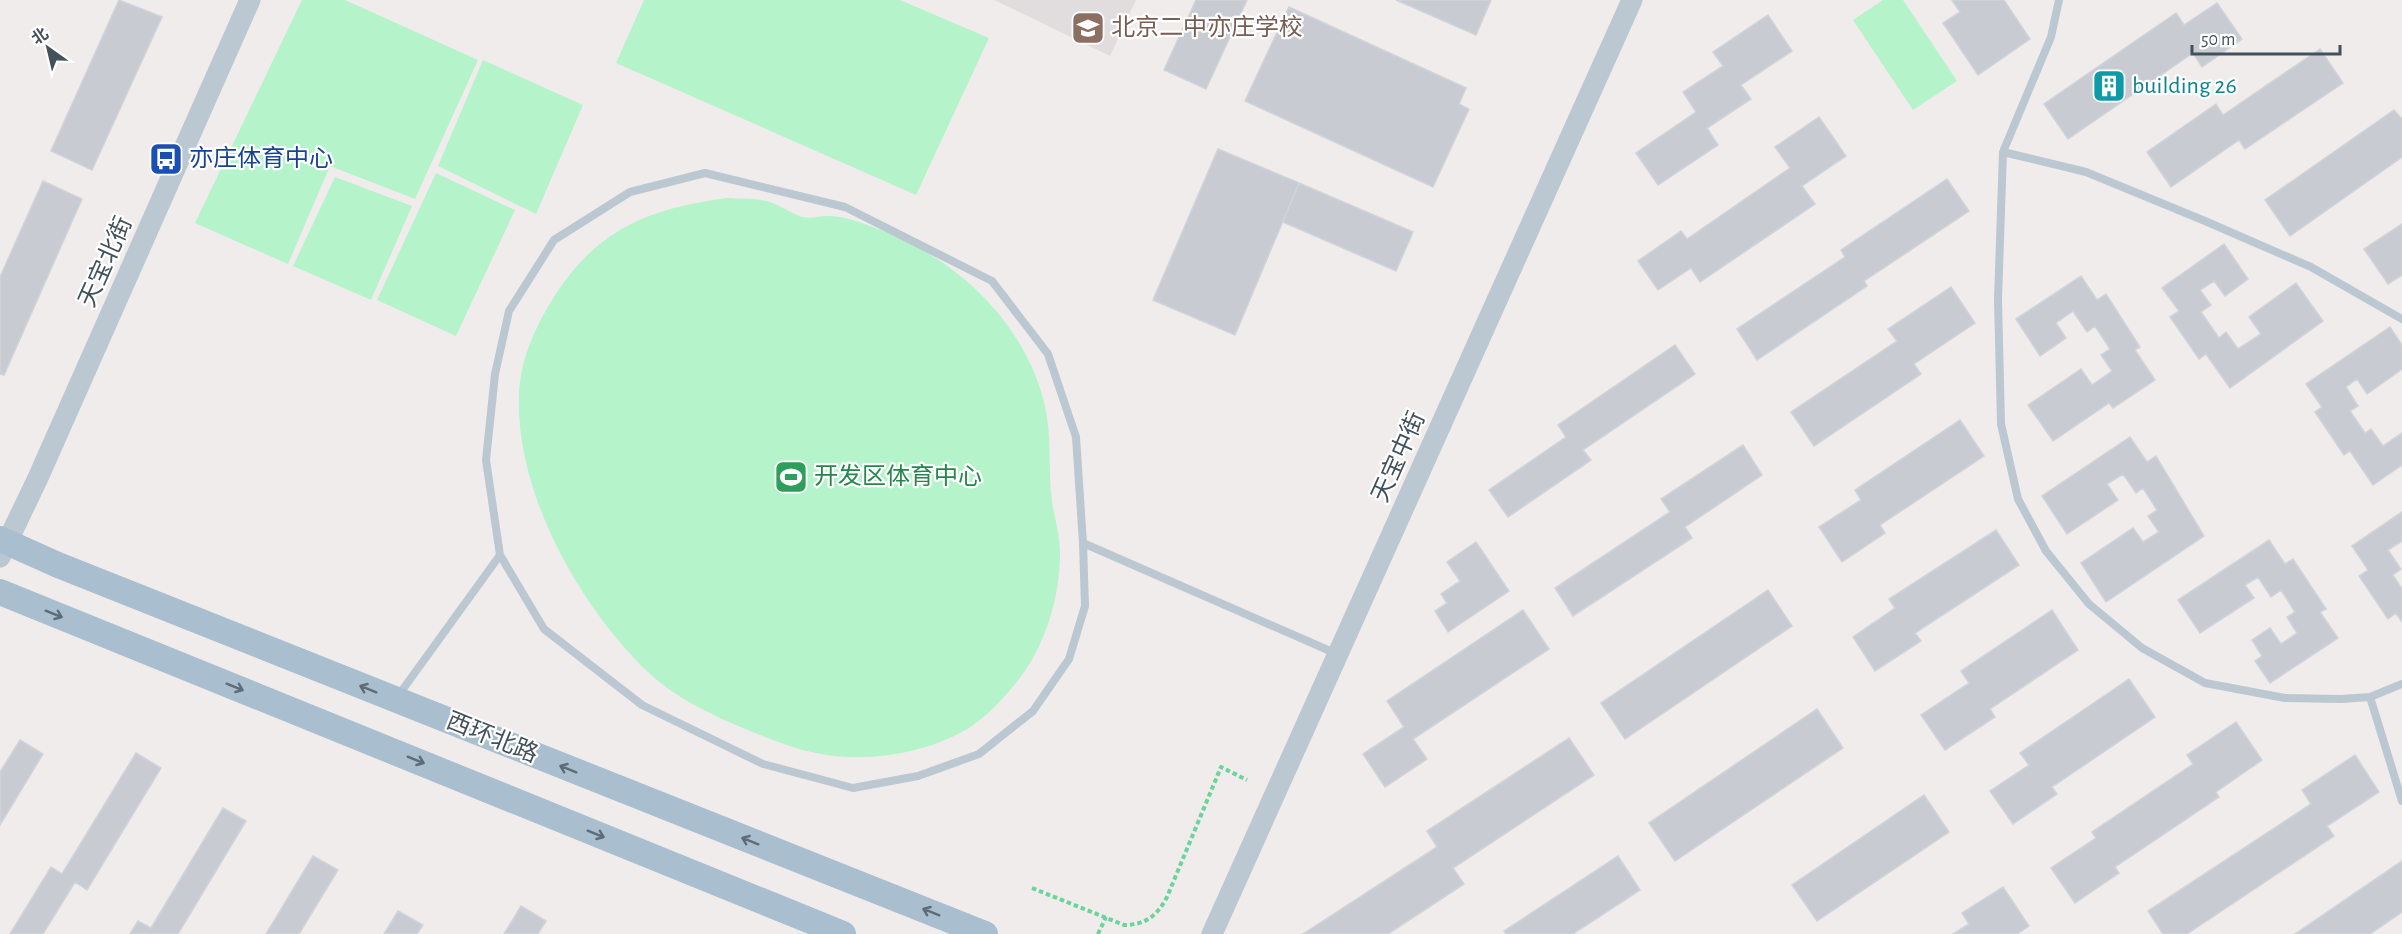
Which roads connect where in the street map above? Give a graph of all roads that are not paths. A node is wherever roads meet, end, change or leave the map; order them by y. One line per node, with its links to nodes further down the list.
1 (250, 0): 7 (street, 天宝北街)
2 (1632, 0): 10 (street, 天宝中街)
3 (2059, 0): 4 (lane)
4 (2003, 152): 5 (lane); 12 (lane)
5 (2402, 318)
6 (1083, 543): 8 (lane); 8 (lane); 10 (lane)
7 (2, 546): 13 (main road, 西环北路, one-way to 7)
8 (500, 555): 13 (lane)
9 (0, 592): 15 (main road, 西环北路, one-way to 15)
10 (1337, 655): 17 (street, 天宝中街)
11 (2402, 684): 12 (lane)
12 (2370, 698): 14 (lane)
13 (395, 700): 16 (main road, 西环北路, one-way to 13)
14 (2402, 801)
15 (843, 934)
16 (985, 934)
17 (1212, 934)

